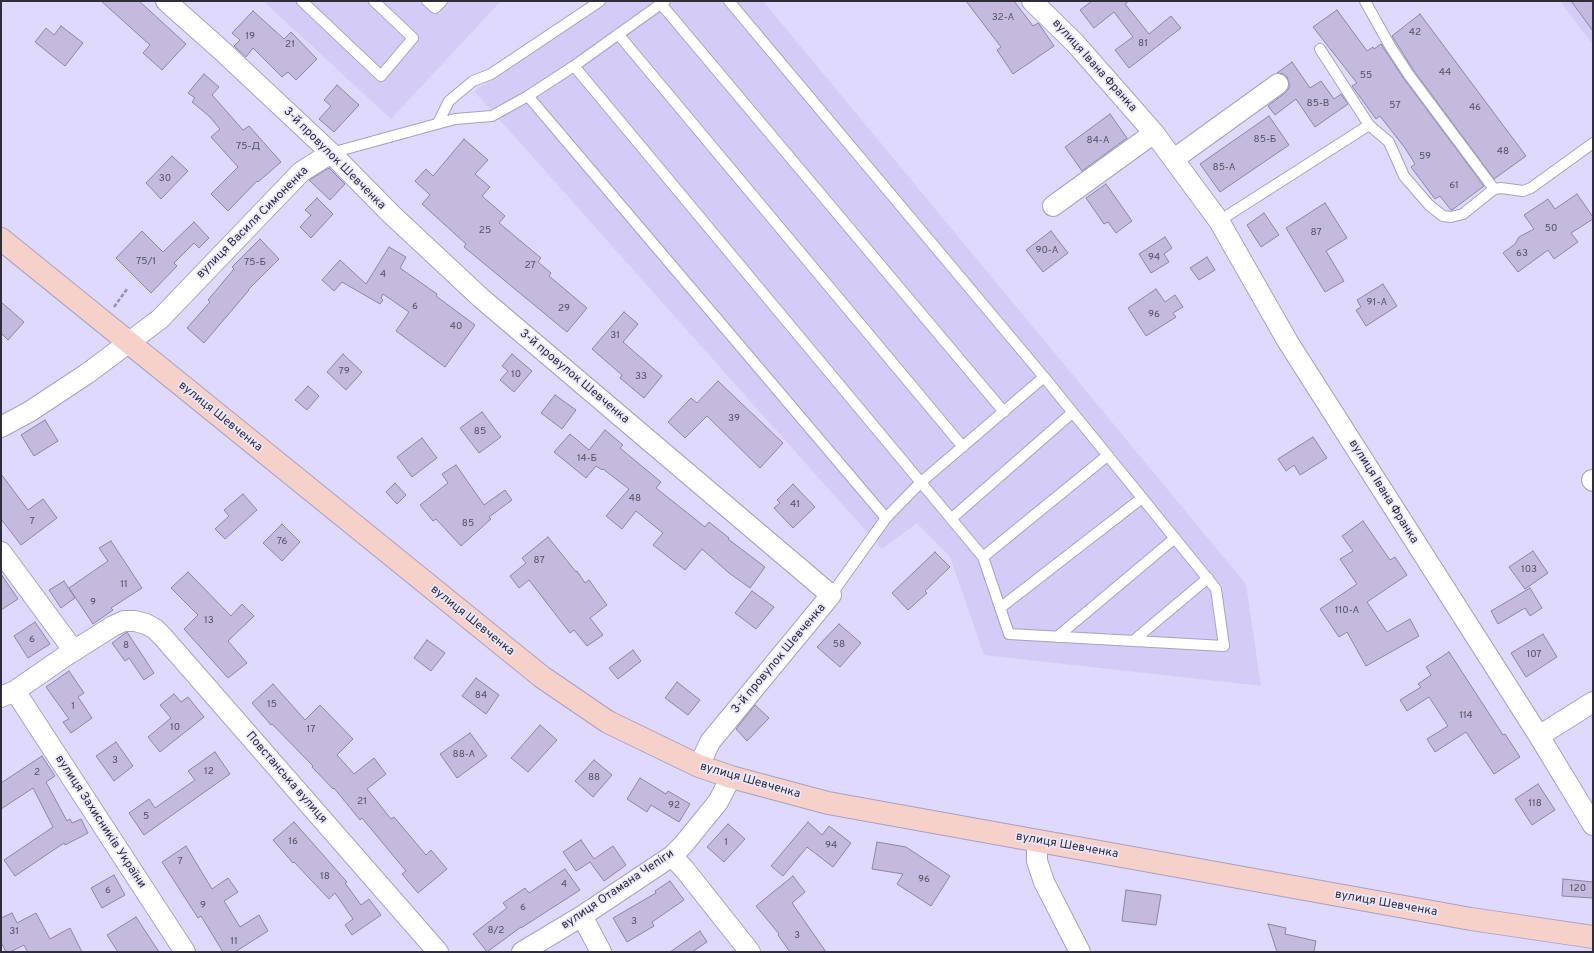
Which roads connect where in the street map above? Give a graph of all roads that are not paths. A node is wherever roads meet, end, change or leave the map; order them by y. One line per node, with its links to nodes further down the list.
1 (166, 1): 20 (street, 3-й провулок Шевченка)
2 (302, 1): 3 (lane)
3 (374, 1)
4 (427, 1): 5 (lane)
5 (442, 1)
6 (600, 1): 16 (lane)
7 (729, 1): 27 (lane)
8 (1032, 1): 18 (street, вулиця Івана Франка)
9 (1365, 1): 22 (lane)
10 (663, 2): 11 (lane, вулиця Василя Симоненка); 28 (lane)
11 (618, 34): 13 (lane, вулиця Василя Симоненка); 31 (lane)
12 (1320, 49): 17 (lane)
13 (574, 66): 15 (lane, вулиця Василя Симоненка); 33 (lane)
14 (1278, 84): 21 (street)
15 (528, 96): 16 (lane, вулиця Василя Симоненка); 35 (lane)
16 (438, 123): 20 (lane, вулиця Василя Симоненка)
17 (1369, 125): 22 (lane); 24 (lane)
18 (1154, 132): 21 (street, вулиця Івана Франка); 23 (street)
19 (1593, 144): 22 (lane)
20 (331, 153): 26 (street, вулиця Василя Симоненка); 41 (street, 3-й провулок Шевченка)
21 (1174, 159): 24 (street, вулиця Івана Франка)
22 (1494, 189)
23 (1053, 206)
24 (1219, 221): 48 (street, вулиця Івана Франка)
25 (1, 239): 26 (main road, вулиця Шевченка)
26 (128, 342): 30 (street, вулиця Василя Симоненка); 49 (main road, вулиця Шевченка)
27 (1044, 377): 28 (lane); 29 (lane)
28 (1004, 412): 31 (lane)
29 (1072, 412): 32 (lane); 36 (lane)
30 (1, 427)
31 (963, 447): 33 (lane)
32 (1107, 456): 34 (lane); 39 (lane)
33 (920, 483): 35 (lane); 36 (lane)
34 (1142, 498): 37 (lane); 42 (lane)
35 (886, 518): 41 (lane)
36 (952, 518): 39 (lane)
37 (1174, 538): 40 (lane); 43 (lane)
38 (1, 552): 45 (street)
39 (983, 557): 42 (lane)
40 (1208, 578): 44 (lane); 44 (lane)
41 (831, 595): 49 (street, 3-й провулок Шевченка)
42 (1000, 608): 43 (lane)
43 (1057, 636): 44 (lane)
44 (1133, 641)
45 (74, 650): 46 (street); 57 (street, Повстанська вулиця)
46 (8, 694): 56 (street, вулиця Захисників України)
47 (1593, 702): 48 (street)
48 (1539, 736): 51 (street, вулиця Івана Франка)
49 (698, 766): 50 (main road, вулиця Шевченка)
50 (731, 777): 52 (main road, вулиця Шевченка); 53 (street, вулиця Отамана Чепіги)
51 (1593, 825)
52 (1037, 840): 55 (main road, вулиця Шевченка); 61 (street)
53 (672, 856): 54 (street, вулиця Отамана Чепіги); 60 (street)
54 (582, 916): 58 (street, вулиця Отамана Чепіги); 59 (street)
55 (1593, 937)
56 (185, 952)
57 (438, 952)
58 (522, 952)
59 (601, 952)
60 (750, 952)
61 (1080, 952)

